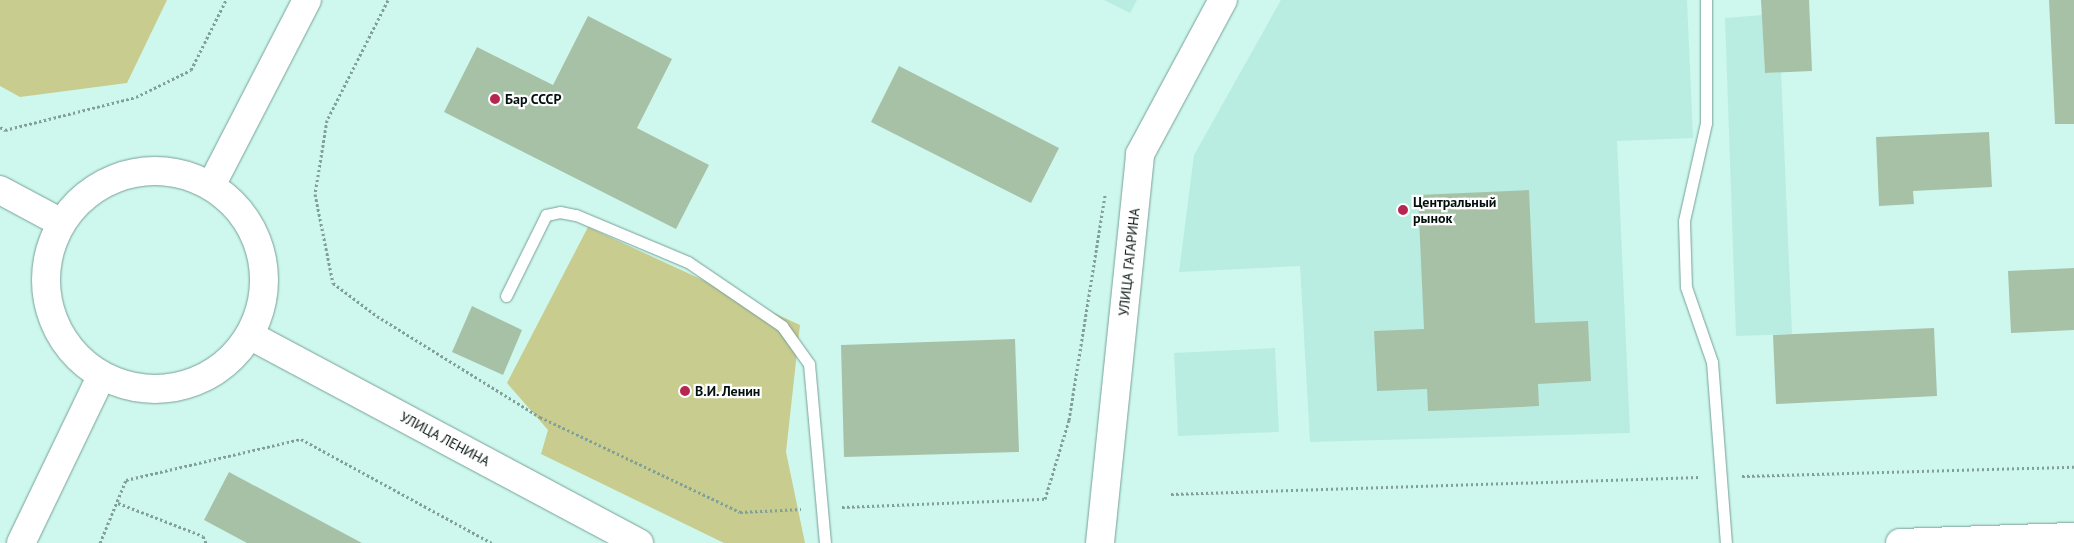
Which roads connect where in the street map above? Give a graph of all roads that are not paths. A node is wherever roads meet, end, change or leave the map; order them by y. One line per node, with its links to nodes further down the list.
1 (307, 0): 4 (street)
2 (1223, 0): 14 (street, УЛИЦА ГАГАРИНА)
3 (1706, 0): 15 (lane)
4 (212, 184): 6 (street); 8 (street)
5 (0, 190): 6 (street)
6 (60, 222): 9 (street)
7 (506, 296): 13 (lane)
8 (251, 336): 9 (street); 12 (street, УЛИЦА ЛЕНИНА)
9 (101, 377): 11 (street)
10 (2074, 537): 16 (street)
11 (21, 543)
12 (639, 543)
13 (825, 543)
14 (1100, 543)
15 (1726, 543)
16 (1900, 543)

